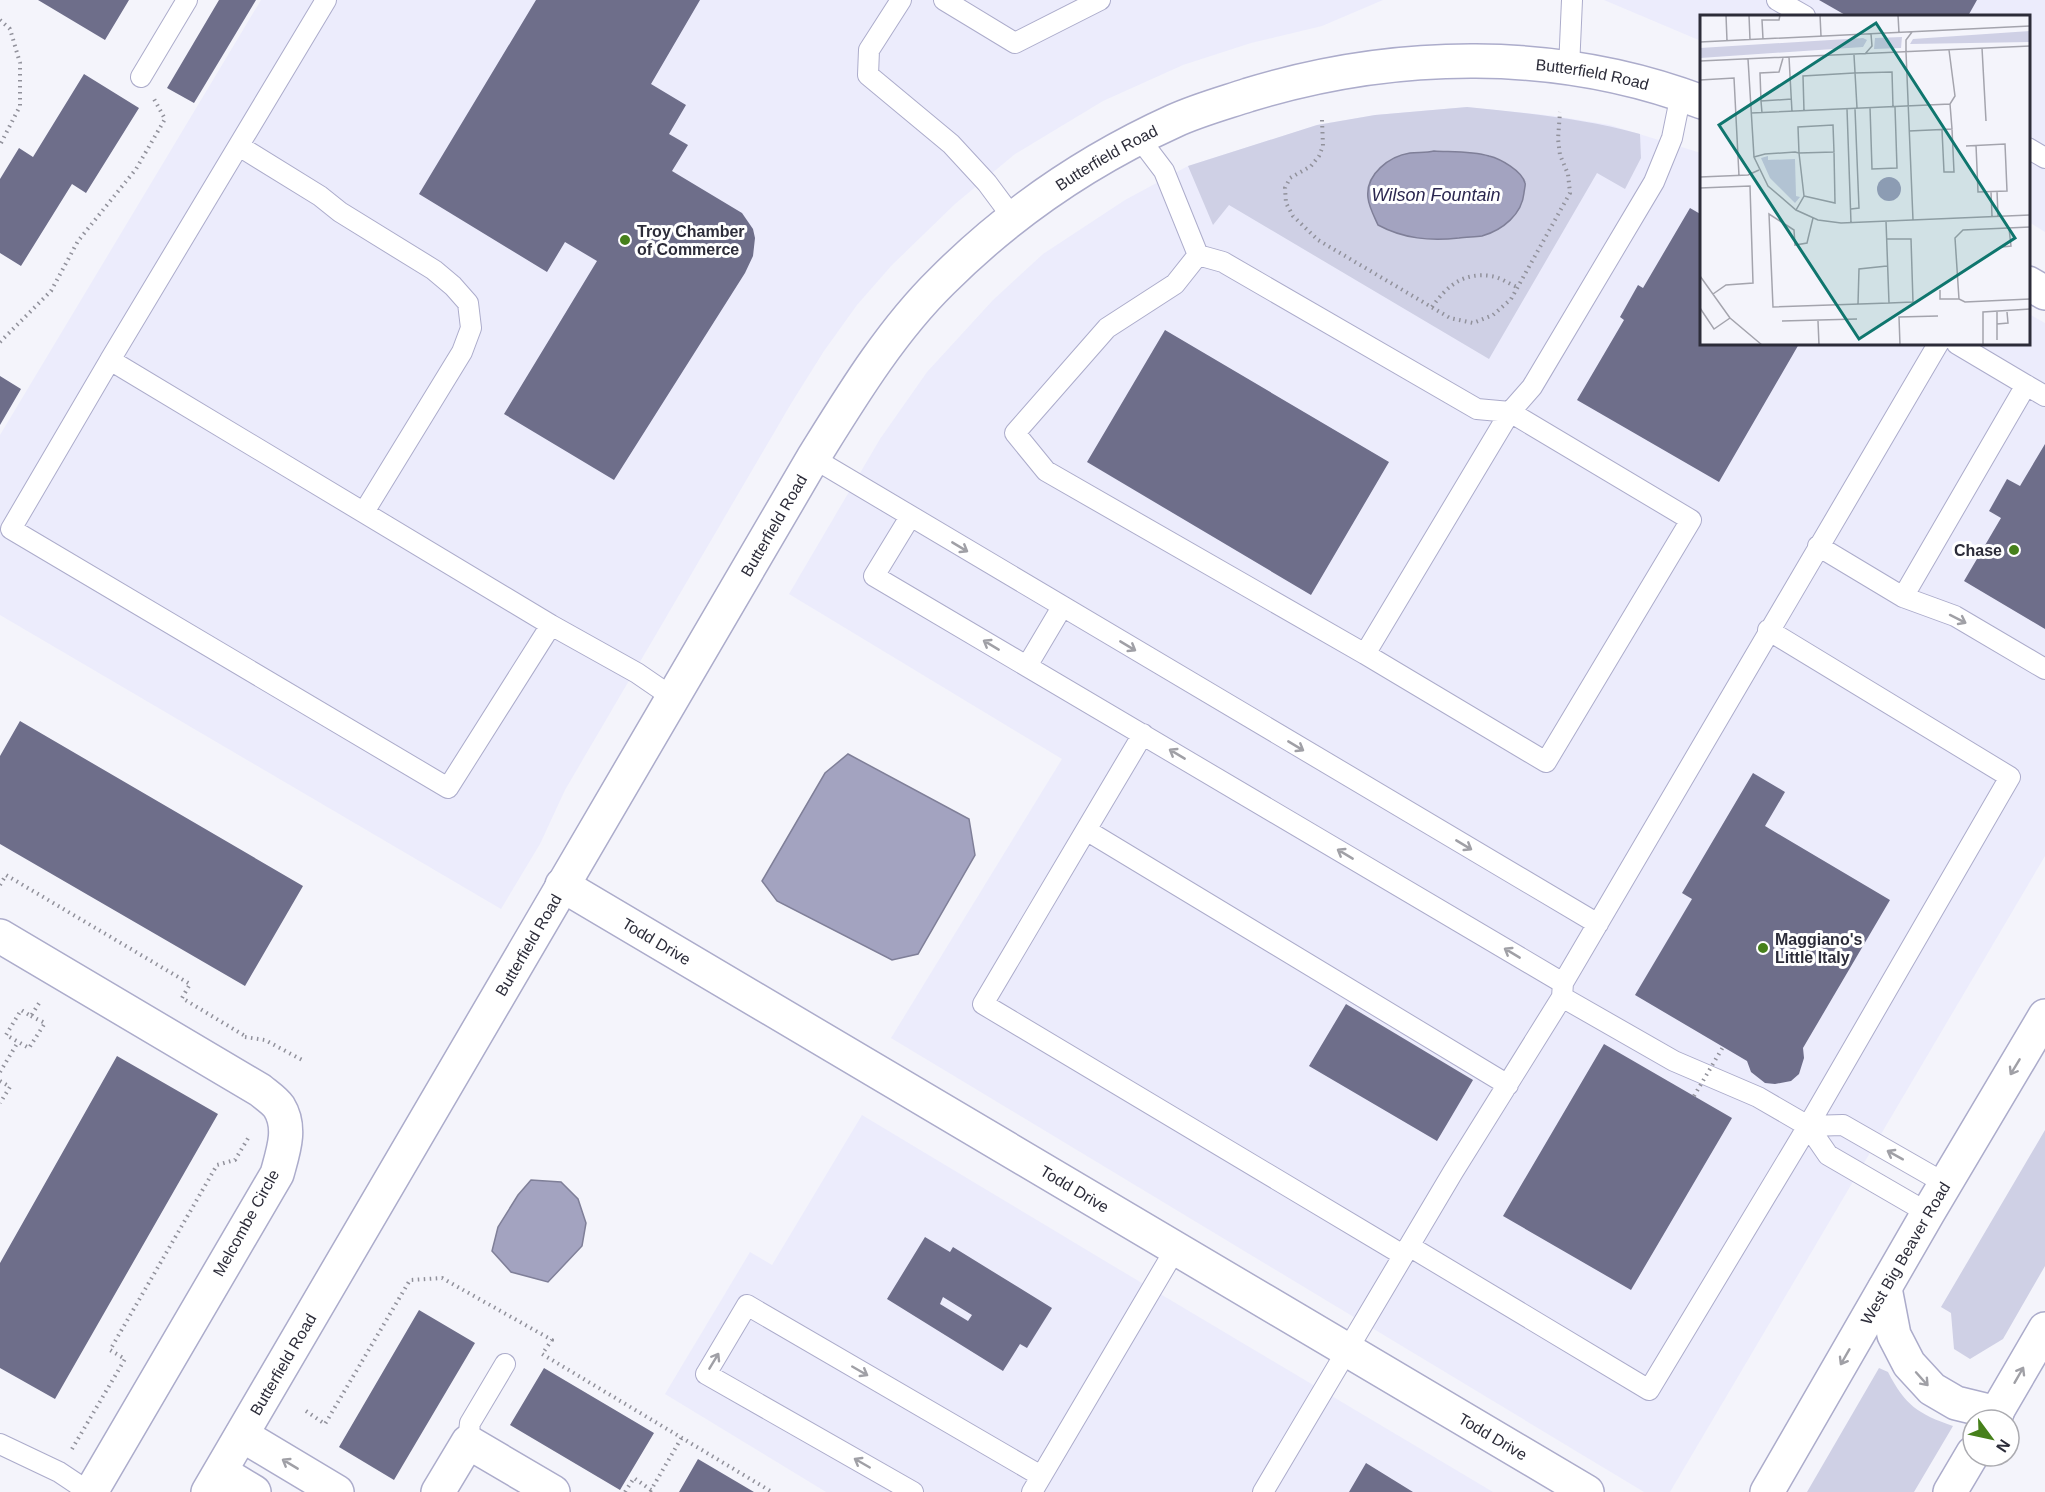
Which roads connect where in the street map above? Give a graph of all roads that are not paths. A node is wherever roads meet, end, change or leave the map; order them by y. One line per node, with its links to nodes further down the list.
1 (187, 0): 10 (lane)
2 (326, 0): 13 (lane)
3 (900, 0): 16 (lane)
4 (944, 0): 5 (lane)
5 (1100, 0)
6 (1572, 0): 9 (lane)
7 (1777, 0): 8 (lane)
8 (1803, 15)
9 (1569, 68): 11 (street, Butterfield Road); 12 (street, Butterfield Road)
10 (141, 77)
11 (1691, 98): 25 (lane)
12 (1139, 138): 16 (street, Butterfield Road); 17 (lane)
13 (239, 146): 22 (lane); 27 (lane)
14 (2030, 149): 15 (lane)
15 (2045, 158)
16 (1013, 218): 26 (street, Butterfield Road)
17 (1198, 255): 25 (lane); 34 (lane)
18 (2030, 284): 19 (street)
19 (2045, 293)
20 (1937, 345): 29 (lane)
21 (1959, 345): 23 (lane)
22 (111, 360): 27 (lane); 32 (lane)
23 (2026, 385): 24 (lane); 30 (lane)
24 (2045, 396)
25 (1510, 412): 34 (lane); 34 (lane)
26 (813, 458): 28 (lane); 37 (street, Butterfield Road)
27 (364, 512): 32 (lane)
28 (910, 518): 31 (lane, one-way to 31); 35 (lane, one-way to 28)
29 (1818, 546): 30 (lane); 33 (lane)
30 (1903, 597): 36 (lane, one-way to 36)
31 (1062, 608): 35 (lane); 41 (lane, one-way to 41)
32 (551, 625): 37 (lane)
33 (1768, 630): 41 (lane); 46 (lane)
34 (1365, 654)
35 (1027, 666): 38 (lane)
36 (2045, 669)
37 (672, 697): 40 (street, Butterfield Road)
38 (1143, 734): 39 (lane); 43 (lane, one-way to 38)
39 (1086, 830): 45 (lane); 50 (lane)
40 (562, 885): 49 (street, Todd Drive); 57 (street, Butterfield Road)
41 (1598, 924): 43 (lane)
42 (0, 936): 63 (street, Melcombe Circle)
43 (1562, 990): 45 (lane); 46 (lane)
44 (2045, 1016): 47 (street, West Big Beaver Road, one-way to 47)
45 (1509, 1085): 50 (lane)
46 (1808, 1126): 47 (lane, one-way to 46); 48 (lane); 50 (lane)
47 (1946, 1184): 48 (street, West Big Beaver Road)
48 (1928, 1213): 51 (street, West Big Beaver Road)
49 (1176, 1248): 53 (street, Todd Drive); 62 (lane)
50 (1406, 1250): 53 (lane)
51 (1885, 1288): 55 (street, one-way to 55); 71 (street, West Big Beaver Road, one-way to 71)
52 (2045, 1329): 56 (street, one-way to 52)
53 (1349, 1350): 69 (lane); 70 (street, Todd Drive)
54 (506, 1364): 58 (lane)
55 (1970, 1408)
56 (2000, 1408)
57 (242, 1435): 61 (street, Butterfield Road); 65 (street, one-way to 57)
58 (468, 1443): 66 (street); 67 (street)
59 (0, 1444): 63 (lane)
60 (1964, 1468): 72 (street)
61 (214, 1482): 64 (street)
62 (1036, 1484): 68 (lane, one-way to 62)
63 (90, 1492)
64 (254, 1492)
65 (338, 1492)
66 (438, 1492)
67 (554, 1492)
68 (913, 1492)
69 (1263, 1492)
70 (1587, 1492)
71 (1767, 1492)
72 (1950, 1492)

